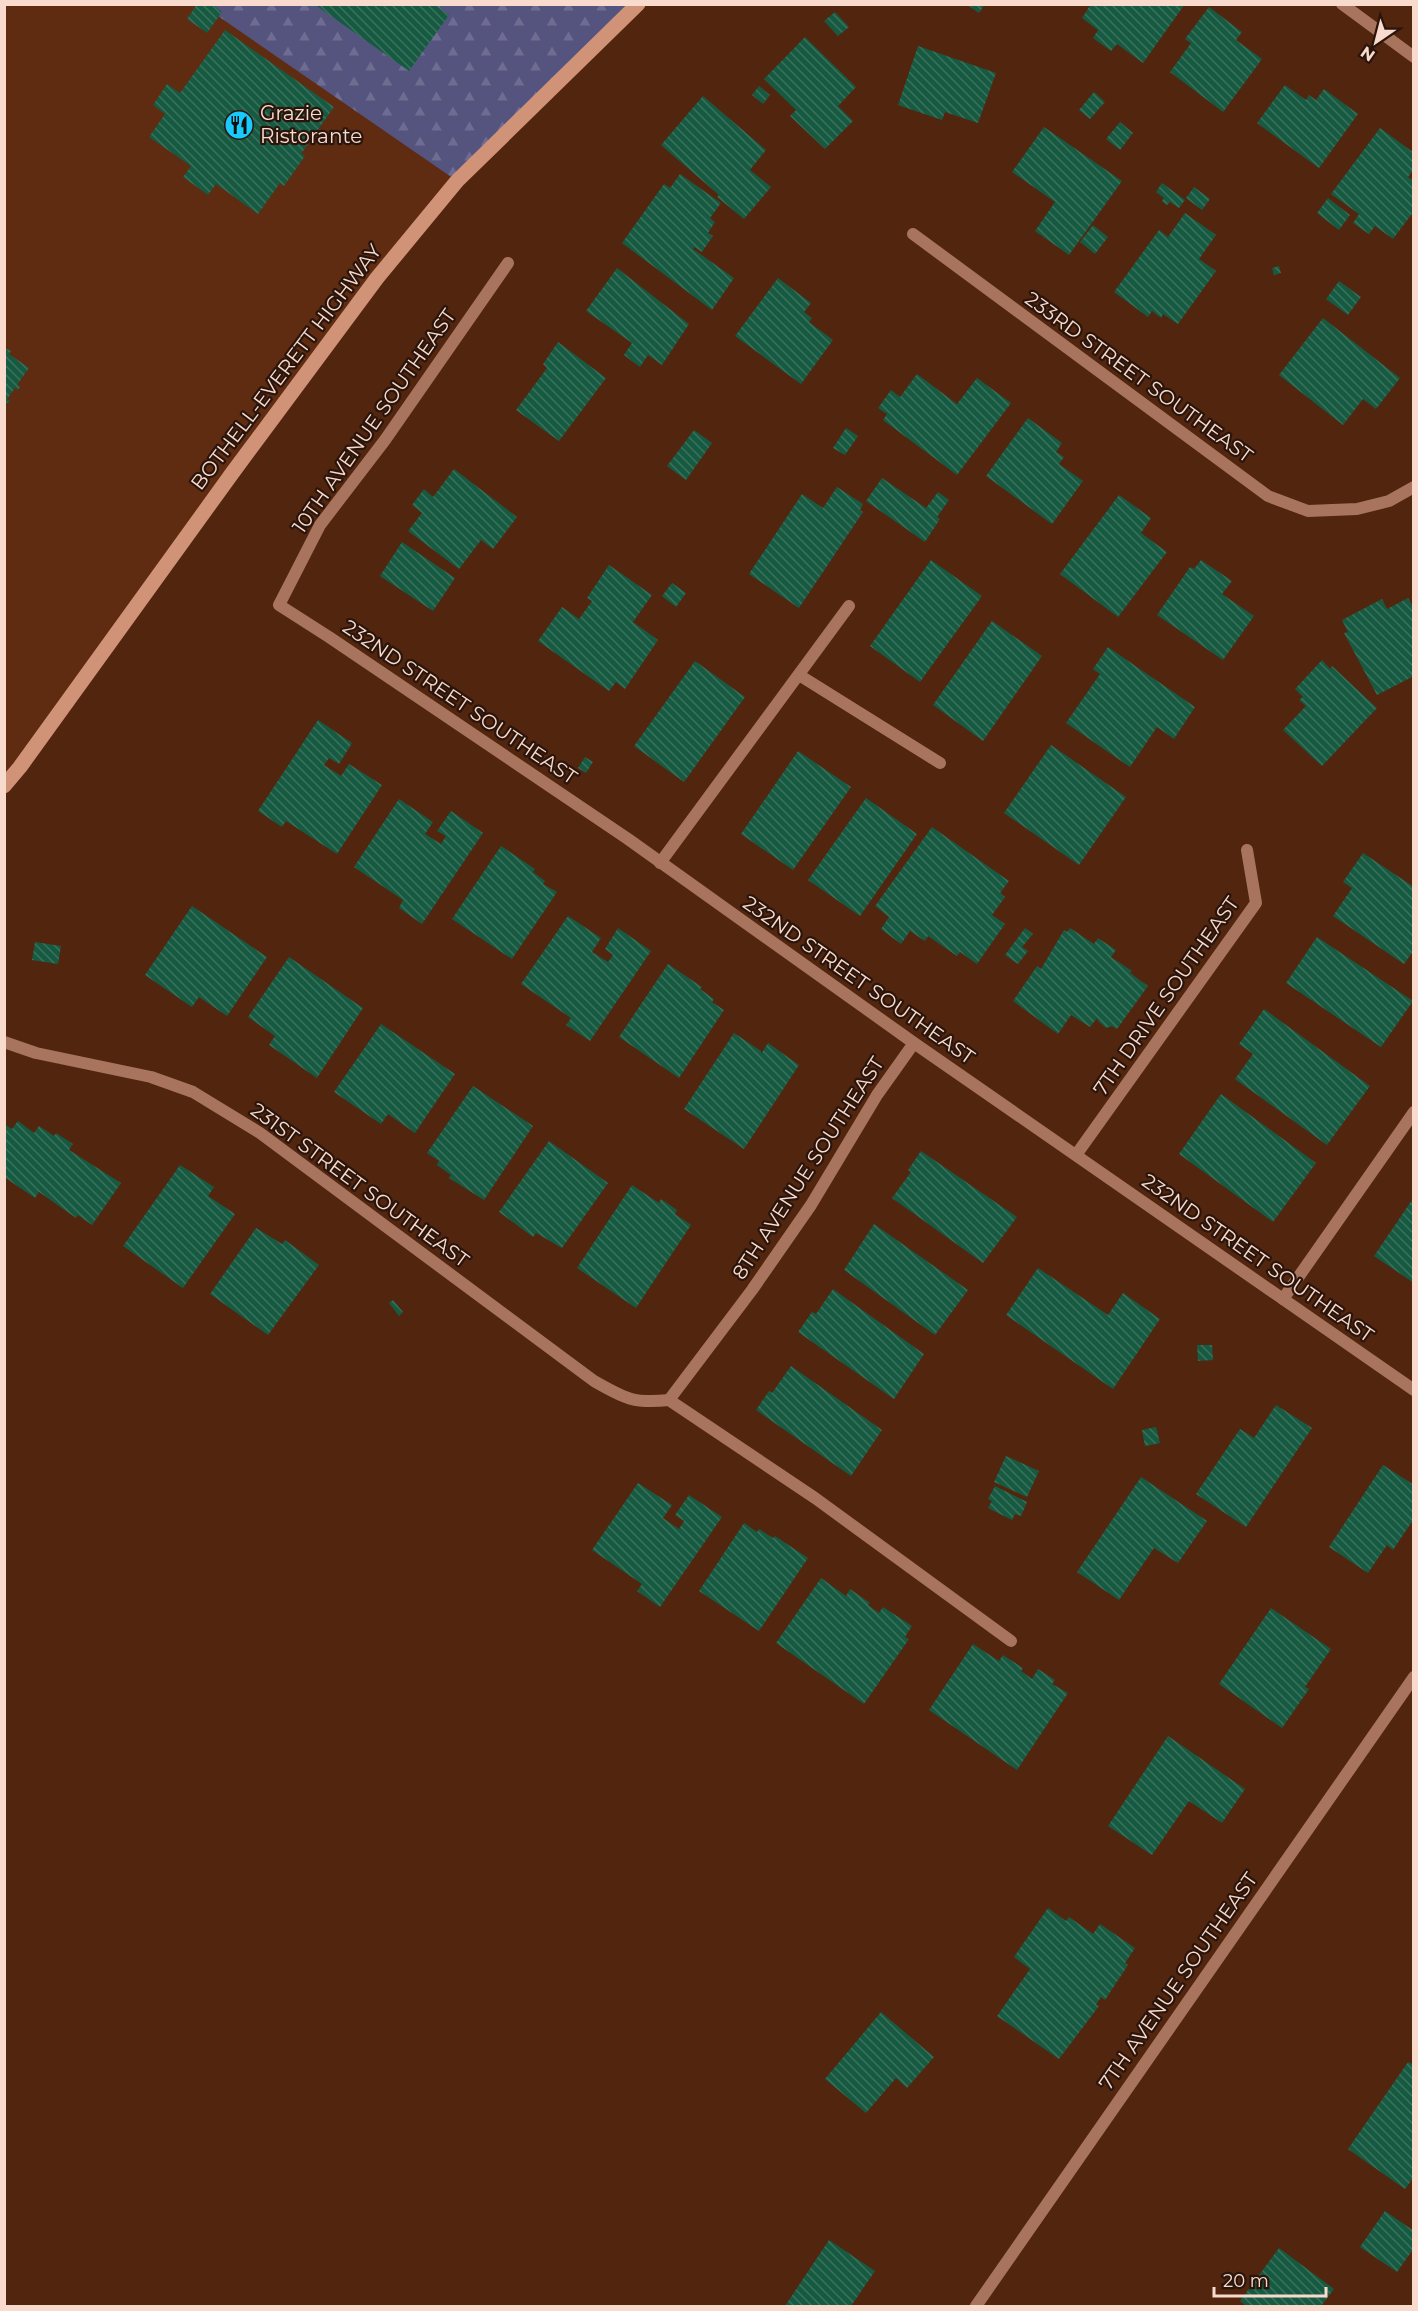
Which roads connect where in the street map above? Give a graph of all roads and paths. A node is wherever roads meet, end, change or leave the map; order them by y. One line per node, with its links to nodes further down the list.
1 (638, 4): 11 (main road, BOTHELL-EVERETT HIGHWAY)
2 (1342, 4): 3 (street)
3 (1413, 57)
4 (913, 234): 6 (street, 233RD STREET SOUTHEAST)
5 (508, 263): 7 (street, 10TH AVENUE SOUTHEAST)
6 (1413, 487)
7 (279, 605): 13 (street, 232ND STREET SOUTHEAST)
8 (849, 606): 9 (street)
9 (799, 675): 10 (street); 13 (street)
10 (940, 763)
11 (4, 786)
12 (1247, 850): 17 (street, 7TH DRIVE SOUTHEAST)
13 (660, 863): 15 (street, 232ND STREET SOUTHEAST)
14 (4, 1042): 20 (street, 231ST STREET SOUTHEAST)
15 (914, 1043): 17 (street, 232ND STREET SOUTHEAST); 20 (street, 8TH AVENUE SOUTHEAST)
16 (1413, 1112): 18 (street)
17 (1076, 1155): 18 (street, 232ND STREET SOUTHEAST)
18 (1283, 1299): 19 (street, 232ND STREET SOUTHEAST)
19 (1413, 1390)
20 (669, 1400): 21 (street)
21 (1011, 1641)
22 (1413, 1677): 23 (street, 7TH AVENUE SOUTHEAST)
23 (976, 2307)

